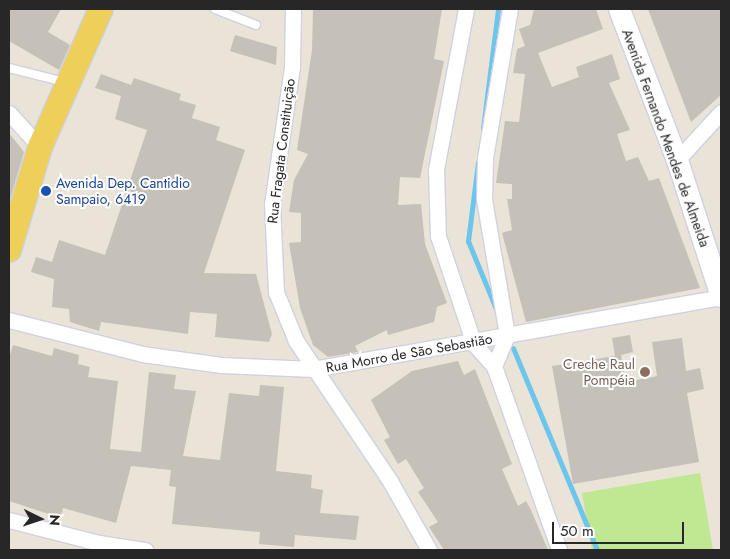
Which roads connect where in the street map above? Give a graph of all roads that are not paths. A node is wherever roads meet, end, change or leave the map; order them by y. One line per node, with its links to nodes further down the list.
1 (101, 9): 9 (main road)
2 (215, 9): 7 (lane)
3 (292, 9): 21 (street, Rua Fragata Constituição)
4 (466, 9): 19 (street)
5 (510, 9): 18 (street)
6 (619, 9): 13 (street, Avenida Fernando Mendes de Almeida)
7 (256, 25)
8 (9, 68): 9 (lane)
9 (67, 83): 12 (main road)
10 (721, 112): 13 (street)
11 (9, 113): 12 (street)
12 (40, 147): 14 (main road)
13 (677, 160): 16 (street, Avenida Fernando Mendes de Almeida)
14 (14, 205): 15 (main road)
15 (9, 250)
16 (721, 297): 18 (street, Rua Morro de São Sebastião)
17 (9, 320): 21 (street, Rua Morro de São Sebastião)
18 (507, 335): 19 (street, Rua Morro de São Sebastião); 20 (street)
19 (474, 344): 20 (street); 21 (street, Rua Morro de São Sebastião)
20 (494, 366): 25 (street)
21 (313, 369): 24 (street, Rua Fragata Constituição)
22 (9, 520): 23 (street)
23 (145, 550)
24 (429, 550)
25 (558, 550)

